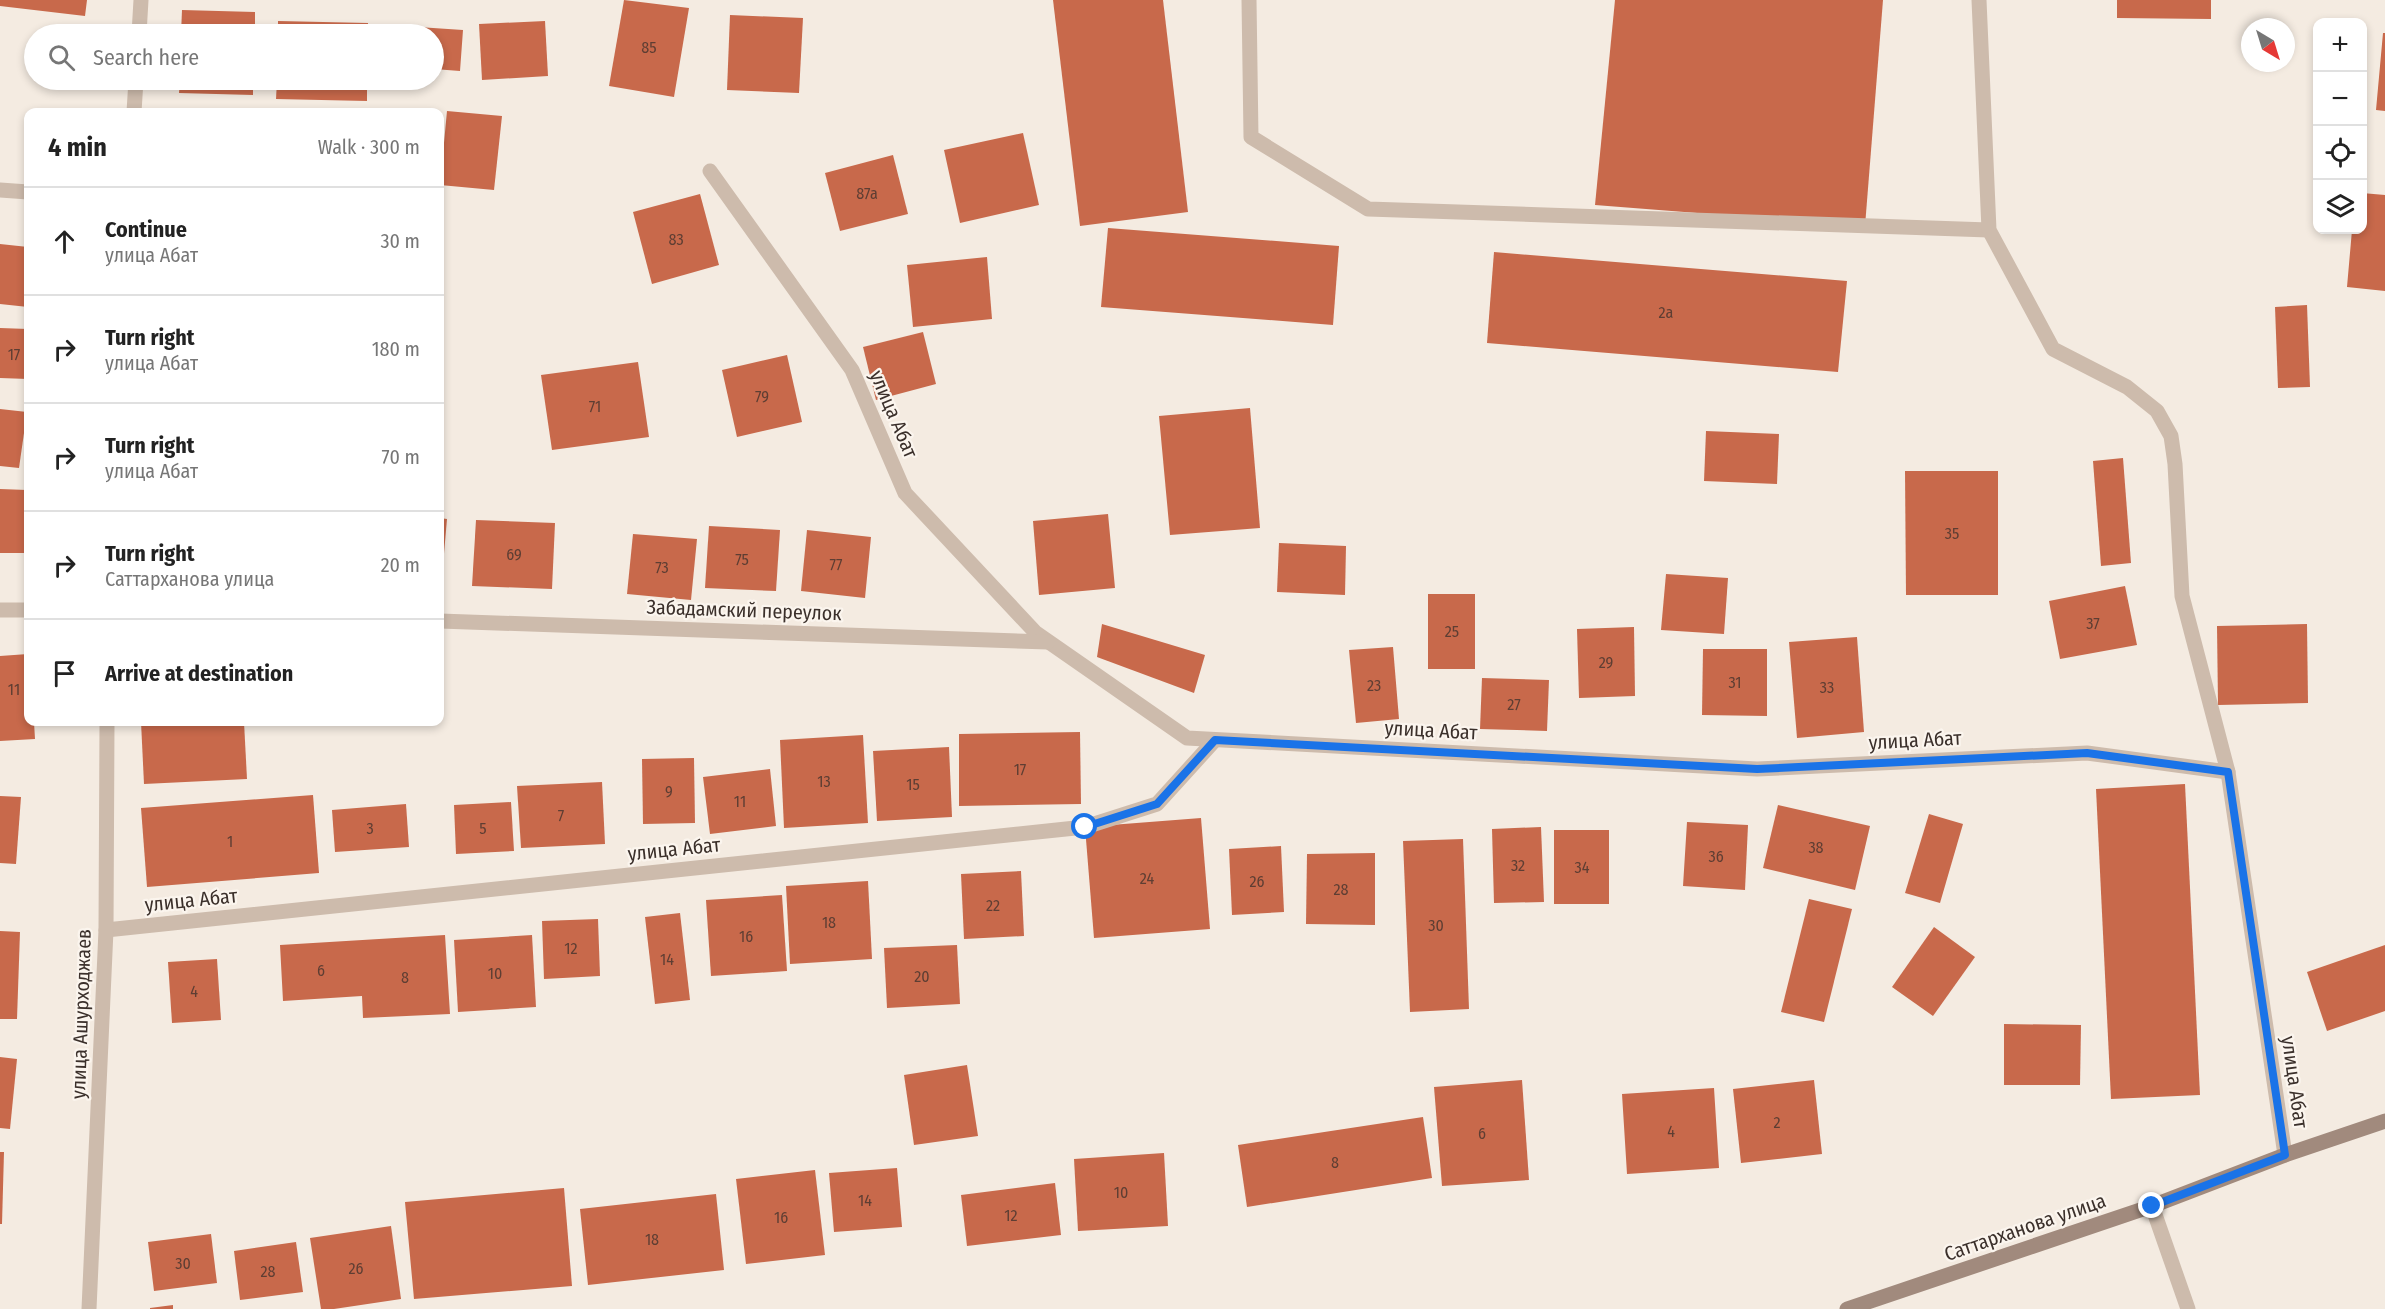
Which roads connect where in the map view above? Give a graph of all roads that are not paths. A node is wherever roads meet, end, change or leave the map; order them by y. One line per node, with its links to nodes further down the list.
1 (141, 0): 4 (street)
2 (1249, 0): 10 (street)
3 (1979, 0): 10 (street)
4 (140, 24)
5 (135, 90): 6 (street)
6 (134, 108)
7 (710, 171): 14 (street, улица Абат)
8 (0, 190): 9 (street)
9 (24, 192)
10 (1989, 230): 17 (street)
11 (0, 610): 12 (street)
12 (24, 610)
13 (444, 621): 14 (street, Забадамский переулок)
14 (1048, 642): 16 (street, улица Абат)
15 (107, 726): 18 (street, улица Ашурходжаев)
16 (1215, 740): 17 (street, улица Абат); 18 (street, улица Абат)
17 (2228, 772): 20 (street, улица Абат)
18 (106, 930): 22 (street, улица Ашурходжаев)
19 (2385, 1121): 20 (street, Саттарханова улица)
20 (2285, 1155): 21 (street, Саттарханова улица)
21 (2152, 1206): 23 (street, Саттарханова улица); 24 (street)
22 (89, 1309)
23 (1847, 1309)
24 (2188, 1309)

